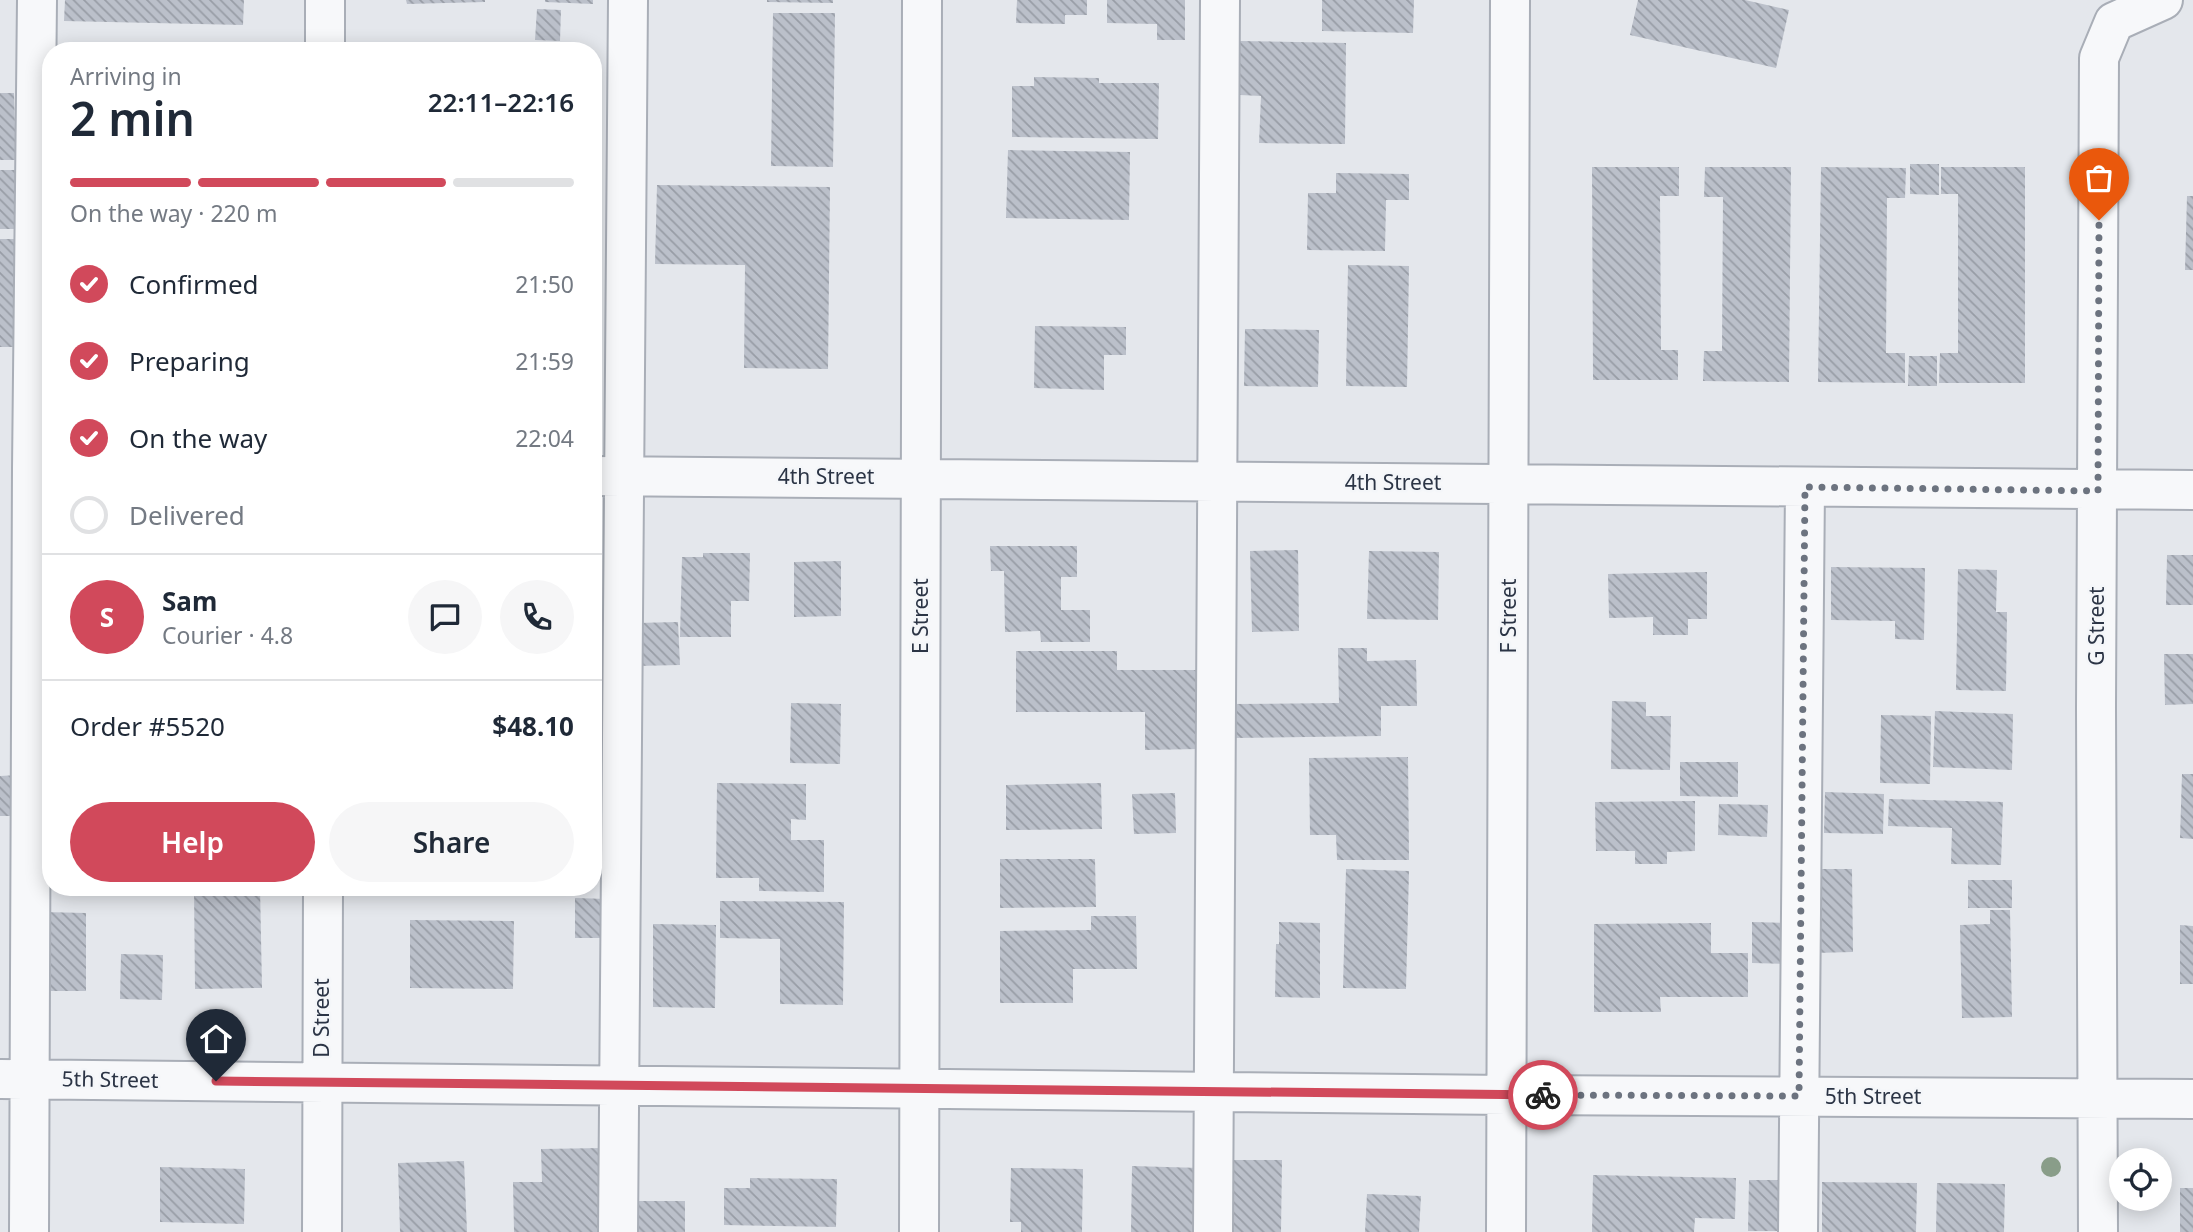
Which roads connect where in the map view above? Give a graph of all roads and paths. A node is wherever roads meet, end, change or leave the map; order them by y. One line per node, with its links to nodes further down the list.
1 (37, 0): 9 (street)
2 (325, 0): 8 (street)
3 (628, 0): 10 (street)
4 (922, 0): 11 (street, E Street)
5 (1220, 0): 12 (street)
6 (1510, 0): 13 (street, F Street)
7 (2163, 0): 16 (street, G Street)
8 (325, 42)
9 (28, 469): 18 (street)
10 (609, 476): 11 (street, 4th Street); 20 (street)
11 (921, 477): 12 (street, 4th Street); 21 (street, E Street)
12 (1217, 483): 13 (street, 4th Street); 22 (street)
13 (1509, 483): 14 (street, 4th Street); 23 (street, F Street)
14 (1805, 487): 16 (street, 4th Street); 24 (street)
15 (2193, 490): 16 (street, 4th Street)
16 (2098, 491): 25 (street, G Street)
17 (323, 896): 19 (street, D Street)
18 (15, 1079): 19 (street, 5th Street); 27 (street)
19 (322, 1083): 20 (street, 5th Street); 28 (street, D Street)
20 (619, 1085): 21 (street, 5th Street); 29 (street)
21 (920, 1088): 22 (street, 5th Street); 30 (street, E Street)
22 (1212, 1091): 23 (street, 5th Street); 31 (street)
23 (1507, 1095): 24 (street, 5th Street); 32 (street, F Street)
24 (1799, 1096): 25 (street, 5th Street); 33 (street)
25 (2098, 1098): 26 (street, 5th Street); 34 (street, G Street)
26 (2193, 1098)
27 (29, 1232)
28 (322, 1232)
29 (618, 1232)
30 (919, 1232)
31 (1213, 1232)
32 (1506, 1232)
33 (1798, 1232)
34 (2098, 1232)

